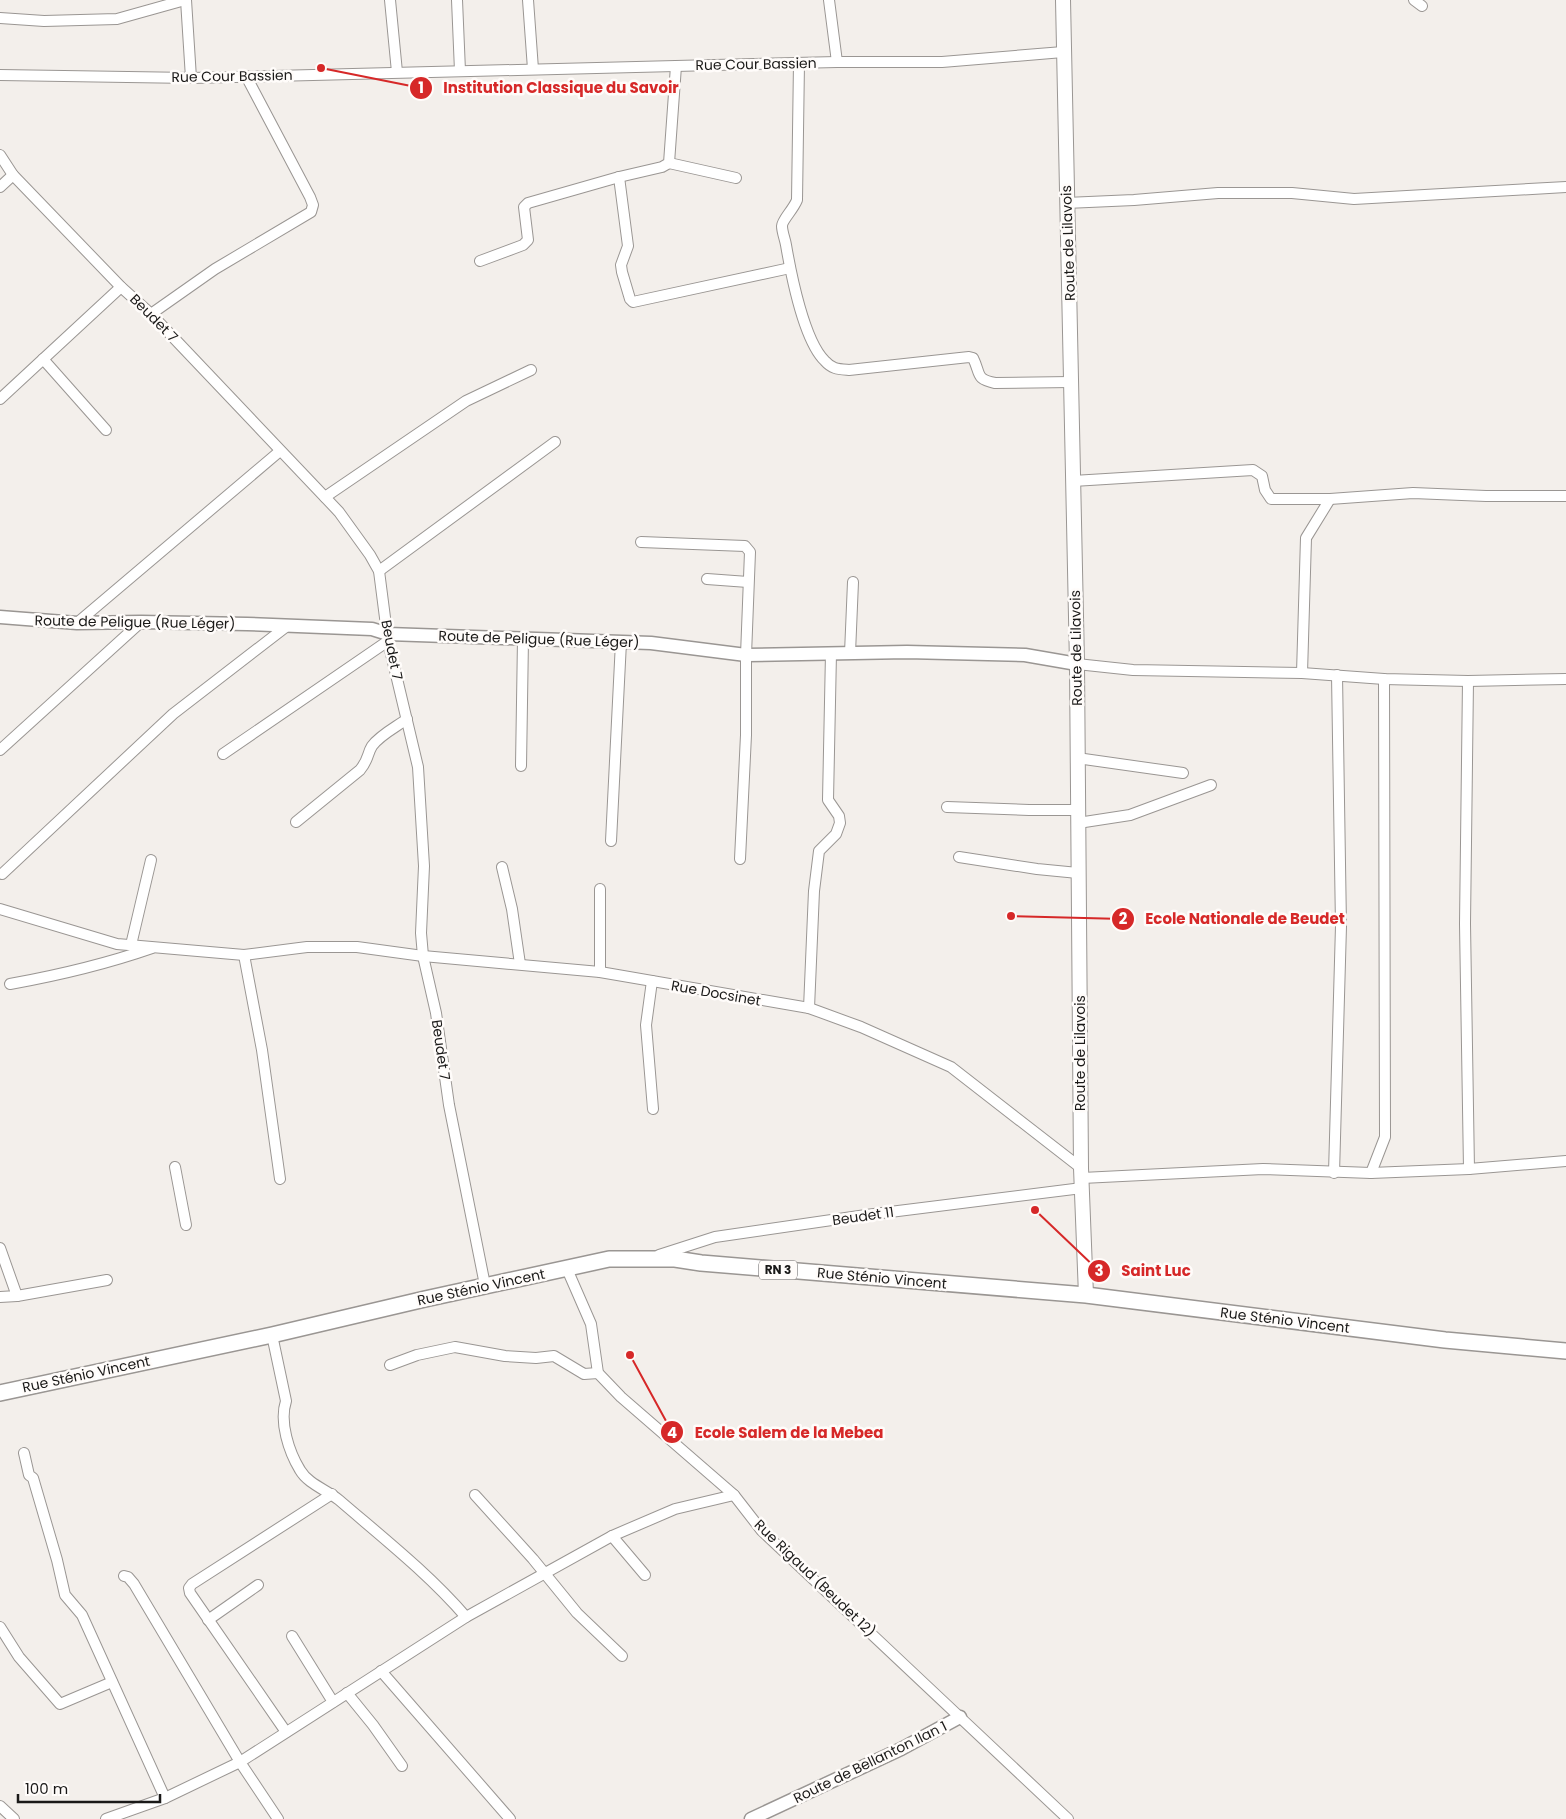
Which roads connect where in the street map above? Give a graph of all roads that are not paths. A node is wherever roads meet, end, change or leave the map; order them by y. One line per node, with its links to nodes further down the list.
1 (186, 0): 7 (street); 17 (street)
2 (390, 0): 14 (street)
3 (457, 0): 13 (street)
4 (528, 0): 12 (street)
5 (829, 0): 9 (street)
6 (1063, 0): 8 (main road, Route de Lilavois)
7 (0, 18)
8 (1063, 52): 9 (street, Rue Cour Bassien); 25 (main road, Route de Lilavois)
9 (837, 62): 10 (street, Rue Cour Bassien)
10 (799, 63): 11 (street, Rue Cour Bassien); 27 (street)
11 (676, 66): 12 (street, Rue Cour Bassien); 19 (street)
12 (533, 69): 13 (street, Rue Cour Bassien)
13 (460, 71): 14 (street, Rue Cour Bassien)
14 (397, 72): 16 (street, Rue Cour Bassien)
15 (0, 75): 17 (street, Rue Cour Bassien)
16 (246, 76): 17 (street, Rue Cour Bassien); 29 (street)
17 (191, 78)
18 (0, 155): 20 (street, Beudet 7)
19 (669, 163): 21 (street); 22 (street)
20 (13, 175): 23 (street); 28 (street, Beudet 7)
21 (619, 177): 26 (street); 27 (street)
22 (736, 178)
23 (0, 187)
24 (1566, 187): 25 (street)
25 (1066, 203): 32 (main road, Route de Lilavois)
26 (480, 261)
27 (790, 268): 32 (street)
28 (121, 287): 29 (street, Beudet 7); 30 (street)
29 (151, 314): 36 (street, Beudet 7)
30 (44, 359): 33 (street); 34 (street)
31 (531, 370): 39 (street)
32 (1071, 382): 37 (main road, Route de Lilavois)
33 (0, 399)
34 (106, 430)
35 (556, 442): 42 (street)
36 (280, 451): 39 (street, Beudet 7); 48 (street)
37 (1073, 481): 40 (street); 56 (main road, Route de Lilavois)
38 (1566, 496): 40 (street)
39 (325, 497): 42 (street, Beudet 7)
40 (1330, 499): 57 (street)
41 (641, 542): 44 (street)
42 (379, 571): 50 (street, Beudet 7)
43 (707, 579): 44 (street)
44 (748, 582): 55 (street)
45 (853, 582): 54 (street)
46 (0, 617): 48 (street, Route de Peligue (Rue Léger))
47 (141, 622): 48 (street, Route de Peligue (Rue Léger)); 49 (street, Route de Peligue (Rue Léger)); 63 (street)
48 (77, 623)
49 (287, 626): 50 (street, Route de Peligue (Rue Léger)); 78 (street)
50 (388, 638): 51 (street, Route de Peligue (Rue Léger)); 62 (street, Beudet 7); 64 (street)
51 (523, 639): 52 (street, Route de Peligue (Rue Léger)); 66 (street)
52 (621, 642): 55 (street, Route de Peligue (Rue Léger)); 72 (street)
53 (831, 653): 54 (street, Route de Peligue (Rue Léger)); 55 (street, Route de Peligue (Rue Léger)); 89 (street)
54 (850, 653): 56 (street, Route de Peligue (Rue Léger))
55 (746, 655): 74 (street)
56 (1077, 664): 57 (street); 65 (main road, Route de Lilavois)
57 (1302, 673): 58 (street)
58 (1337, 675): 59 (street); 94 (street)
59 (1384, 679): 61 (street); 95 (street)
60 (1566, 679): 61 (street)
61 (1468, 682): 93 (street)
62 (407, 719): 71 (street); 84 (street, Beudet 7)
63 (0, 750)
64 (223, 754)
65 (1078, 758): 67 (street); 70 (main road, Route de Lilavois)
66 (521, 766)
67 (1183, 773)
68 (1211, 785): 70 (street)
69 (947, 807): 70 (street)
70 (1078, 816): 77 (main road, Route de Lilavois)
71 (296, 822)
72 (611, 841)
73 (959, 857): 77 (street)
74 (740, 859)
75 (151, 860): 81 (street)
76 (502, 867): 85 (street)
77 (1078, 873): 96 (main road, Route de Lilavois)
78 (2, 874)
79 (600, 889): 86 (street)
80 (0, 909): 81 (street, Rue Docsinet)
81 (131, 944): 82 (street, Rue Docsinet)
82 (157, 946): 83 (street, Rue Docsinet); 88 (street)
83 (244, 955): 84 (street, Rue Docsinet); 97 (street)
84 (423, 956): 85 (street, Rue Docsinet); 103 (street, Beudet 7)
85 (520, 964): 86 (street, Rue Docsinet)
86 (600, 972): 87 (street, Rue Docsinet)
87 (652, 981): 89 (street, Rue Docsinet); 90 (street)
88 (10, 984)
89 (809, 1008): 96 (street, Rue Docsinet)
90 (653, 1109)
91 (1566, 1161): 93 (street, Beudet 11)
92 (175, 1167): 98 (street)
93 (1469, 1169): 95 (street, Beudet 11)
94 (1334, 1173): 95 (street, Beudet 11); 96 (street, Beudet 11)
95 (1372, 1173)
96 (1081, 1178): 100 (street, Beudet 11); 104 (main road, Route de Lilavois)
97 (280, 1179)
98 (186, 1225)
99 (0, 1248): 105 (street)
100 (648, 1259): 101 (main road, Rue Sténio Vincent / RN 3); 104 (main road, Rue Sténio Vincent / RN 3)
101 (567, 1269): 103 (main road, Rue Sténio Vincent / RN 3); 110 (street)
102 (107, 1280): 105 (street)
103 (485, 1286): 107 (main road, Rue Sténio Vincent / RN 3)
104 (1086, 1295): 108 (main road, Rue Sténio Vincent / RN 3)
105 (17, 1296): 106 (street)
106 (0, 1297)
107 (272, 1335): 111 (main road, Rue Sténio Vincent / RN 3); 113 (street)
108 (1566, 1351)
109 (390, 1365): 110 (street)
110 (598, 1373): 115 (street, Rue Rigaud (Beudet 12))
111 (0, 1393)
112 (24, 1454): 127 (street)
113 (332, 1494): 121 (street); 122 (street)
114 (475, 1495): 117 (street)
115 (734, 1495): 116 (street); 130 (street, Rue Rigaud (Beudet 12))
116 (612, 1536): 117 (street); 118 (street)
117 (543, 1574): 121 (street); 125 (street)
118 (645, 1575)
119 (124, 1576): 132 (street)
120 (258, 1585): 122 (street)
121 (466, 1617): 126 (street)
122 (208, 1620): 131 (street)
123 (0, 1626): 127 (street)
124 (292, 1636): 129 (street)
125 (622, 1656)
126 (381, 1671): 128 (street); 139 (street)
127 (112, 1682): 134 (street)
128 (346, 1693): 129 (street); 133 (street)
129 (332, 1702): 131 (street)
130 (960, 1717): 140 (street, Route de Bellanton Ilan 1); 141 (street, Rue Rigaud (Beudet 12))
131 (286, 1732): 132 (street)
132 (240, 1762): 134 (street); 138 (street)
133 (402, 1766)
134 (165, 1798): 137 (street)
135 (0, 1806): 136 (street)
136 (14, 1819)
137 (106, 1819)
138 (278, 1819)
139 (510, 1819)
140 (752, 1819)
141 (1068, 1819)

